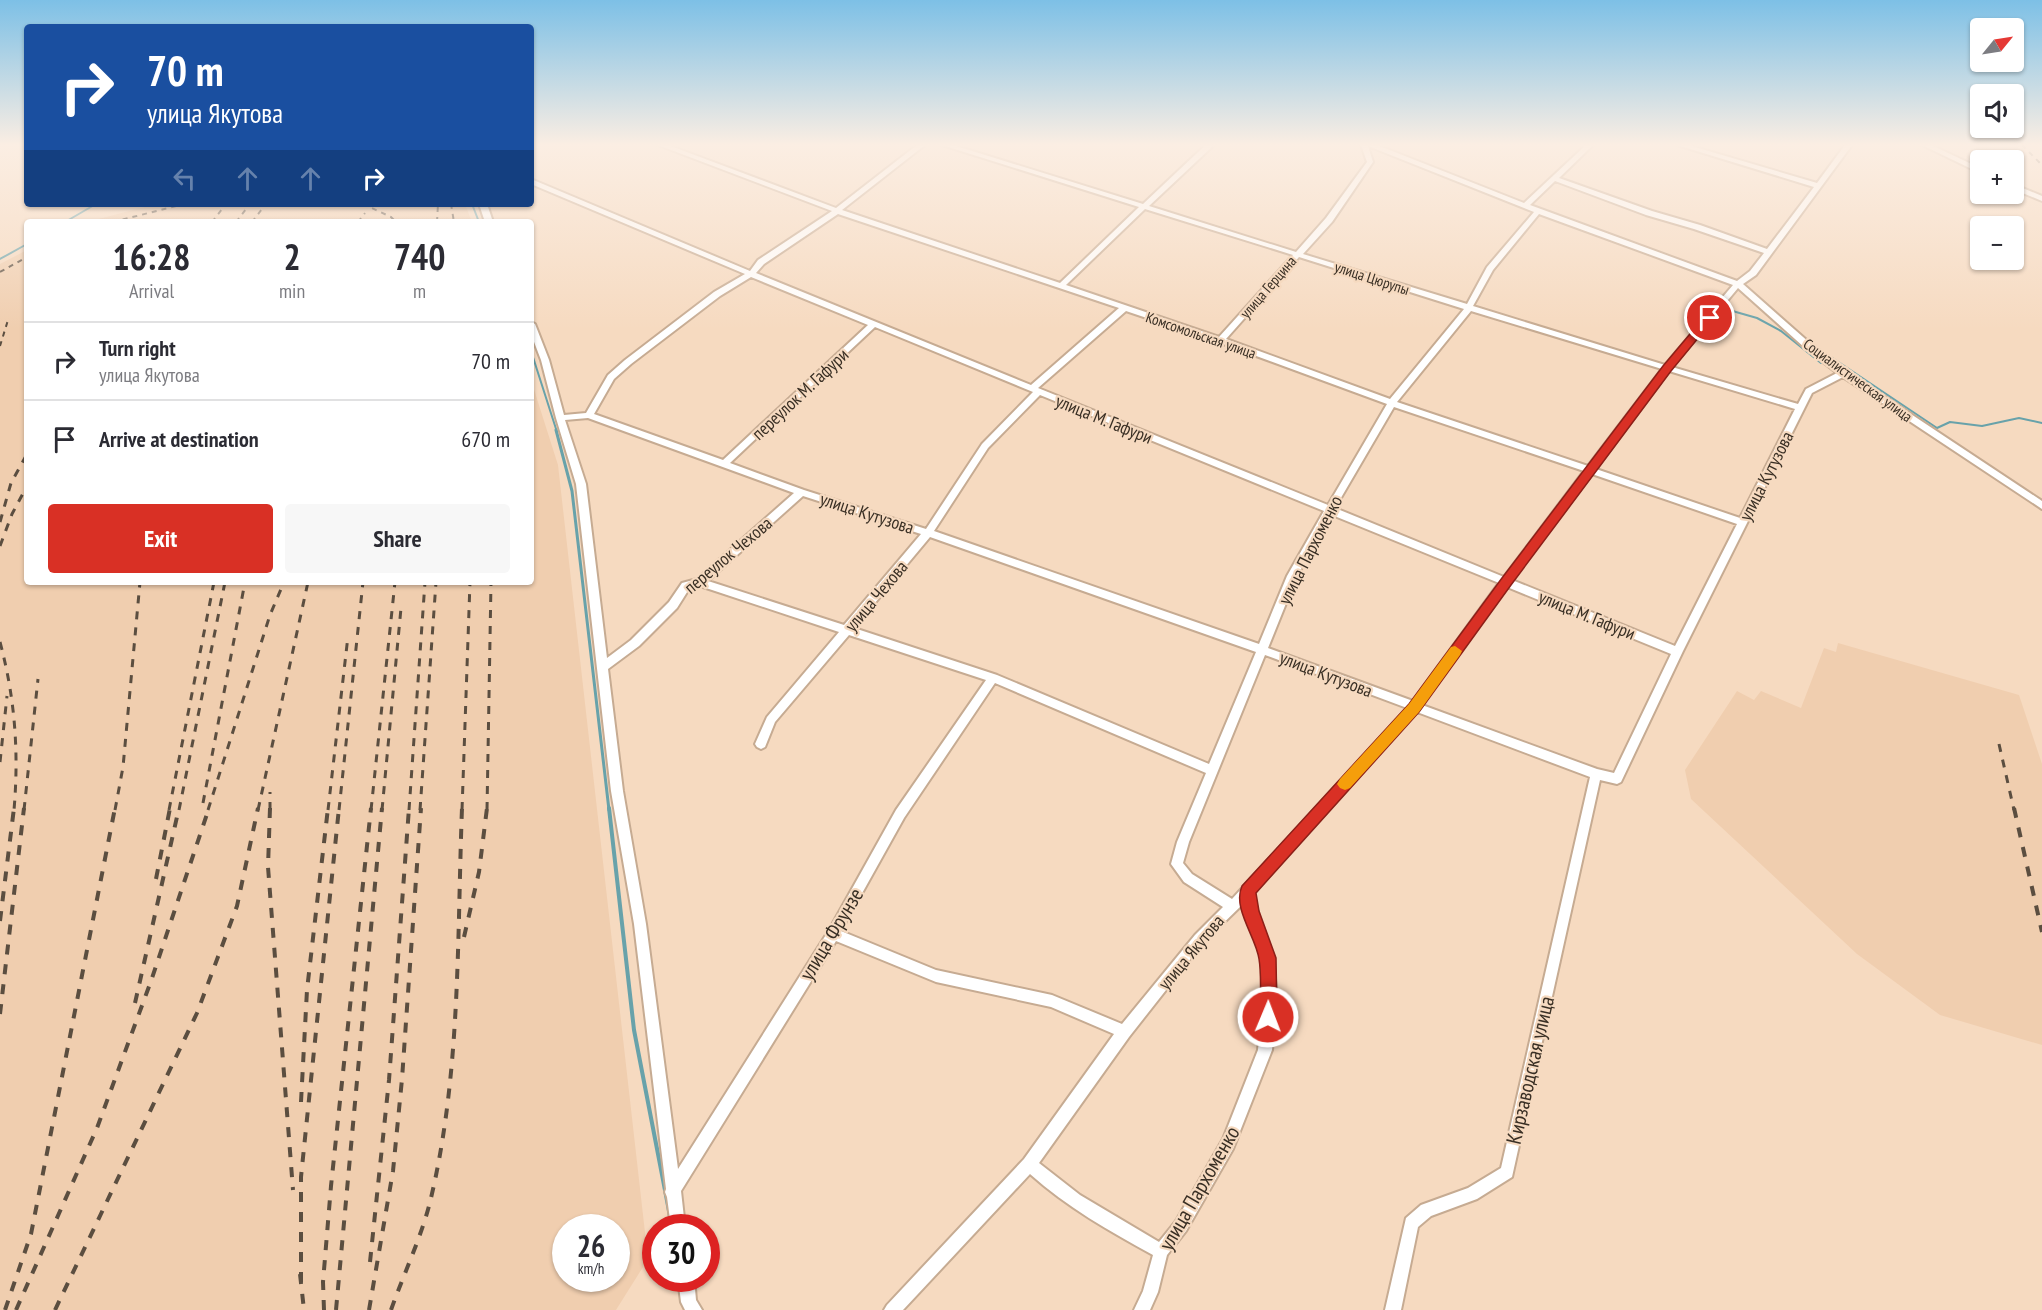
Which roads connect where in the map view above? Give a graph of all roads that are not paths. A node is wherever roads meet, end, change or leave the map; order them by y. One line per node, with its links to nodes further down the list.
1 (590, 206): 13 (street, улица М. Гафури)
2 (824, 206): 9 (street, Комсомольская улица)
3 (843, 206): 9 (street)
4 (1339, 206): 12 (street, улица Герцина)
5 (1525, 206): 10 (street, Социалистическая улица)
6 (1630, 206): 11 (street)
7 (1802, 206): 11 (street, улица Якутова)
8 (1145, 207): 12 (street, улица Цюрупы); 15 (street)
9 (837, 211): 13 (street); 15 (street, Комсомольская улица)
10 (1538, 211): 14 (street, Социалистическая улица); 17 (street, улица Пархоменко)
11 (1767, 252): 14 (street, улица Якутова)
12 (1298, 253): 17 (street, улица Цюрупы); 20 (street, улица Герцина)
13 (751, 274): 18 (street, улица М. Гафури); 26 (street)
14 (1738, 284): 21 (street, улица Якутова); 22 (street, Социалистическая улица)
15 (1061, 286): 16 (street, Комсомольская улица)
16 (1124, 308): 20 (street, Комсомольская улица); 23 (street, улица Чехова)
17 (1468, 309): 21 (street, улица Цюрупы); 24 (street, улица Пархоменко)
18 (874, 324): 23 (street, улица М. Гафури); 28 (street, переулок М. Гафури)
19 (534, 332): 27 (street)
20 (1221, 340): 24 (street, Комсомольская улица)
21 (1667, 368): 25 (street, улица Цюрупы); 29 (street, улица Якутова)
22 (1843, 373): 25 (street, улица Кутузова); 31 (street, Социалистическая улица)
23 (1034, 390): 32 (street, улица М. Гафури); 34 (street, улица Чехова)
24 (1392, 403): 29 (street, Комсомольская улица); 32 (street, улица Пархоменко)
25 (1801, 408): 33 (street, улица Кутузова)
26 (589, 415): 27 (street, улица Кутузова); 28 (street, улица Кутузова)
27 (560, 418): 40 (street)
28 (725, 463): 30 (street, улица Кутузова)
29 (1592, 471): 33 (street, Комсомольская улица); 35 (street, улица Якутова)
30 (801, 492): 34 (street, улица Кутузова); 36 (street, переулок Чехова)
31 (2042, 506)
32 (1329, 511): 35 (street, улица М. Гафури); 38 (street, улица Пархоменко)
33 (1743, 522): 39 (street, улица Кутузова)
34 (928, 533): 37 (street, улица Чехова); 38 (street, улица Кутузова)
35 (1506, 581): 39 (street, улица М. Гафури); 42 (street, улица Якутова)
36 (700, 582): 37 (street); 40 (street, переулок Чехова)
37 (849, 629): 41 (street); 43 (street, улица Чехова)
38 (1263, 650): 42 (street, улица Кутузова); 44 (street, улица Пархоменко)
39 (1678, 652): 45 (street, улица Кутузова)
40 (603, 667): 51 (street)
41 (993, 678): 44 (street); 48 (street, улица Фрунзе)
42 (1414, 708): 45 (street, улица Кутузова); 46 (street, улица Якутова)
43 (761, 744)
44 (1213, 771): 47 (street, улица Пархоменко)
45 (1596, 774): 58 (street, Кирзаводская улица)
46 (1248, 891): 47 (street, улица Якутова); 53 (street, улица Пархоменко)
47 (1232, 904): 49 (street, улица Якутова)
48 (832, 934): 49 (street); 51 (street, улица Фрунзе)
49 (1124, 1032): 50 (street, улица Якутова)
50 (1029, 1164): 53 (street); 56 (street, улица Якутова)
51 (672, 1192): 52 (street)
52 (676, 1214)
53 (1161, 1251): 57 (street, улица Пархоменко)
54 (688, 1292): 55 (street)
55 (694, 1310)
56 (892, 1310)
57 (1142, 1310)
58 (1393, 1310)

